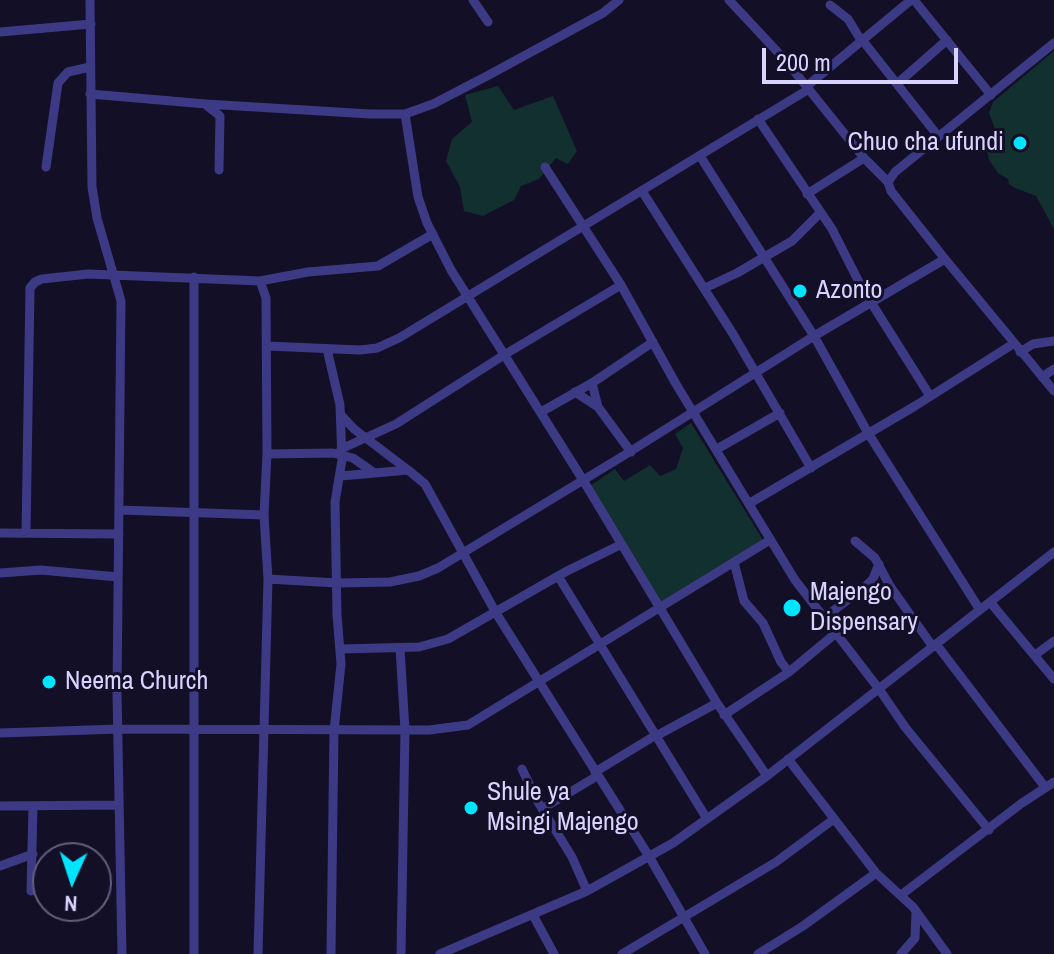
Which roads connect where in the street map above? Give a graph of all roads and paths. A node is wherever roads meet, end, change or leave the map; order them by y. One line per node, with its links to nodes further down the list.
1 (90, 0): 8 (street)
2 (473, 0): 7 (street)
3 (619, 0): 19 (street)
4 (729, 0): 15 (street)
5 (912, 0): 10 (street); 11 (street)
6 (830, 5): 11 (street)
7 (488, 22)
8 (91, 24): 9 (street); 13 (street)
9 (0, 32)
10 (947, 40): 14 (street); 17 (street)
11 (862, 42): 14 (street); 15 (street)
12 (1054, 43): 17 (street)
13 (90, 67): 16 (street); 24 (street)
14 (898, 83): 21 (street)
15 (808, 88): 20 (street); 23 (street)
16 (90, 94): 18 (street); 35 (street)
17 (991, 95): 21 (street)
18 (206, 104): 19 (street); 26 (street)
19 (405, 114): 32 (street)
20 (758, 119): 22 (street); 29 (street)
21 (938, 136): 27 (street)
22 (700, 156): 28 (street); 33 (street)
23 (864, 158): 27 (street); 29 (street)
24 (46, 167)
25 (545, 167): 31 (street)
26 (219, 170)
27 (888, 182): 34 (street)
28 (642, 191): 31 (street); 39 (street)
29 (807, 194): 30 (street)
30 (820, 213): 33 (street); 41 (street)
31 (585, 226): 38 (street); 40 (street)
32 (433, 234): 37 (street); 40 (street)
33 (764, 257): 39 (street); 42 (street)
34 (945, 259): 41 (street); 46 (street)
35 (114, 275): 36 (street); 73 (street); 77 (street)
36 (194, 277): 37 (street); 74 (street)
37 (260, 281): 45 (street)
38 (621, 285): 44 (street); 48 (street)
39 (705, 288): 50 (street)
40 (468, 297): 47 (street); 48 (street)
41 (872, 301): 42 (street); 55 (street)
42 (814, 336): 50 (street); 61 (street)
43 (1054, 341): 46 (street)
44 (653, 342): 52 (street); 57 (street)
45 (267, 346): 47 (street); 66 (street)
46 (1017, 348): 51 (street); 55 (street)
47 (327, 349): 60 (street)
48 (504, 355): 58 (street); 62 (street)
49 (1054, 369): 51 (street)
50 (756, 373): 57 (street); 59 (street)
51 (1042, 377): 53 (street)
52 (592, 383): 54 (street); 56 (street)
53 (1054, 391)
54 (575, 392): 56 (street); 58 (street)
55 (930, 396): 61 (street)
56 (598, 407): 65 (street)
57 (694, 411): 63 (street); 65 (street)
58 (541, 412): 71 (street)
59 (780, 413): 63 (street); 67 (street)
60 (341, 415): 62 (street); 64 (street)
61 (868, 433): 67 (street); 93 (street)
62 (368, 438): 64 (street); 68 (street)
63 (717, 449): 72 (street)
64 (341, 452): 66 (street); 69 (street); 70 (street)
65 (631, 452): 71 (street)
66 (267, 454): 75 (street)
67 (811, 468): 72 (street)
68 (408, 470): 69 (street); 82 (street)
69 (373, 472): 70 (street)
70 (341, 476): 90 (street)
71 (583, 480): 81 (street); 82 (street)
72 (750, 503): 79 (street)
73 (120, 510): 74 (street); 78 (street)
74 (194, 513): 75 (street); 111 (street)
75 (264, 515): 89 (street)
76 (0, 533): 77 (street)
77 (26, 533): 78 (street)
78 (119, 534): 88 (street)
79 (770, 540): 84 (street); 95 (street)
80 (855, 541): 85 (street)
81 (620, 545): 87 (street); 92 (street)
82 (462, 552): 90 (street); 94 (street)
83 (1054, 552): 91 (street)
84 (734, 562): 92 (street); 103 (street)
85 (879, 564): 95 (street); 99 (street)
86 (0, 573): 88 (street)
87 (558, 576): 94 (street); 98 (street)
88 (118, 577): 109 (street)
89 (268, 579): 90 (street); 110 (street)
90 (337, 583): 101 (street)
91 (990, 602): 93 (street); 102 (street)
92 (659, 609): 98 (street); 107 (street)
93 (980, 610): 99 (street)
94 (496, 613): 100 (street); 105 (street)
95 (824, 618): 96 (street)
96 (836, 633): 103 (street); 106 (street)
97 (1054, 641): 102 (street)
98 (599, 646): 105 (street); 115 (street)
99 (934, 646): 106 (street); 120 (street)
100 (400, 648): 101 (street); 112 (street)
101 (341, 649): 113 (street)
102 (1035, 655): 104 (street)
103 (789, 672): 108 (street)
104 (1054, 679)
105 (540, 682): 112 (street); 118 (street)
106 (879, 689): 116 (street); 127 (street)
107 (717, 703): 108 (street); 115 (street)
108 (724, 715): 119 (street)
109 (119, 729): 111 (street); 114 (street); 121 (street)
110 (264, 729): 111 (street); 113 (street); 142 (street)
111 (193, 730): 141 (street)
112 (405, 730): 113 (street); 144 (street)
113 (334, 731): 143 (street)
114 (0, 733)
115 (656, 735): 118 (street); 125 (street)
116 (788, 759): 119 (street); 126 (street)
117 (522, 769): 124 (street)
118 (596, 774): 124 (street); 130 (street)
119 (767, 776): 125 (street)
120 (1050, 785): 127 (street)
121 (118, 805): 123 (street); 140 (street)
122 (0, 806): 123 (street)
123 (33, 806): 128 (street)
124 (542, 809): 135 (street)
125 (707, 819): 130 (street)
126 (834, 819): 133 (street); 139 (street)
127 (989, 830): 136 (street)
128 (33, 842)
129 (32, 854): 131 (street)
130 (650, 858): 135 (street); 139 (street)
131 (0, 866)
132 (32, 872): 134 (street)
133 (876, 873): 136 (street); 149 (street)
134 (31, 891)
135 (587, 891): 138 (street)
136 (901, 895): 137 (street)
137 (916, 912): 150 (street); 151 (street)
138 (533, 915): 145 (street); 146 (street)
139 (684, 917): 147 (street); 148 (street)
140 (122, 954)
141 (194, 954)
142 (258, 954)
143 (331, 954)
144 (401, 954)
145 (440, 954)
146 (554, 954)
147 (622, 954)
148 (705, 954)
149 (758, 954)
150 (901, 954)
151 (947, 954)

